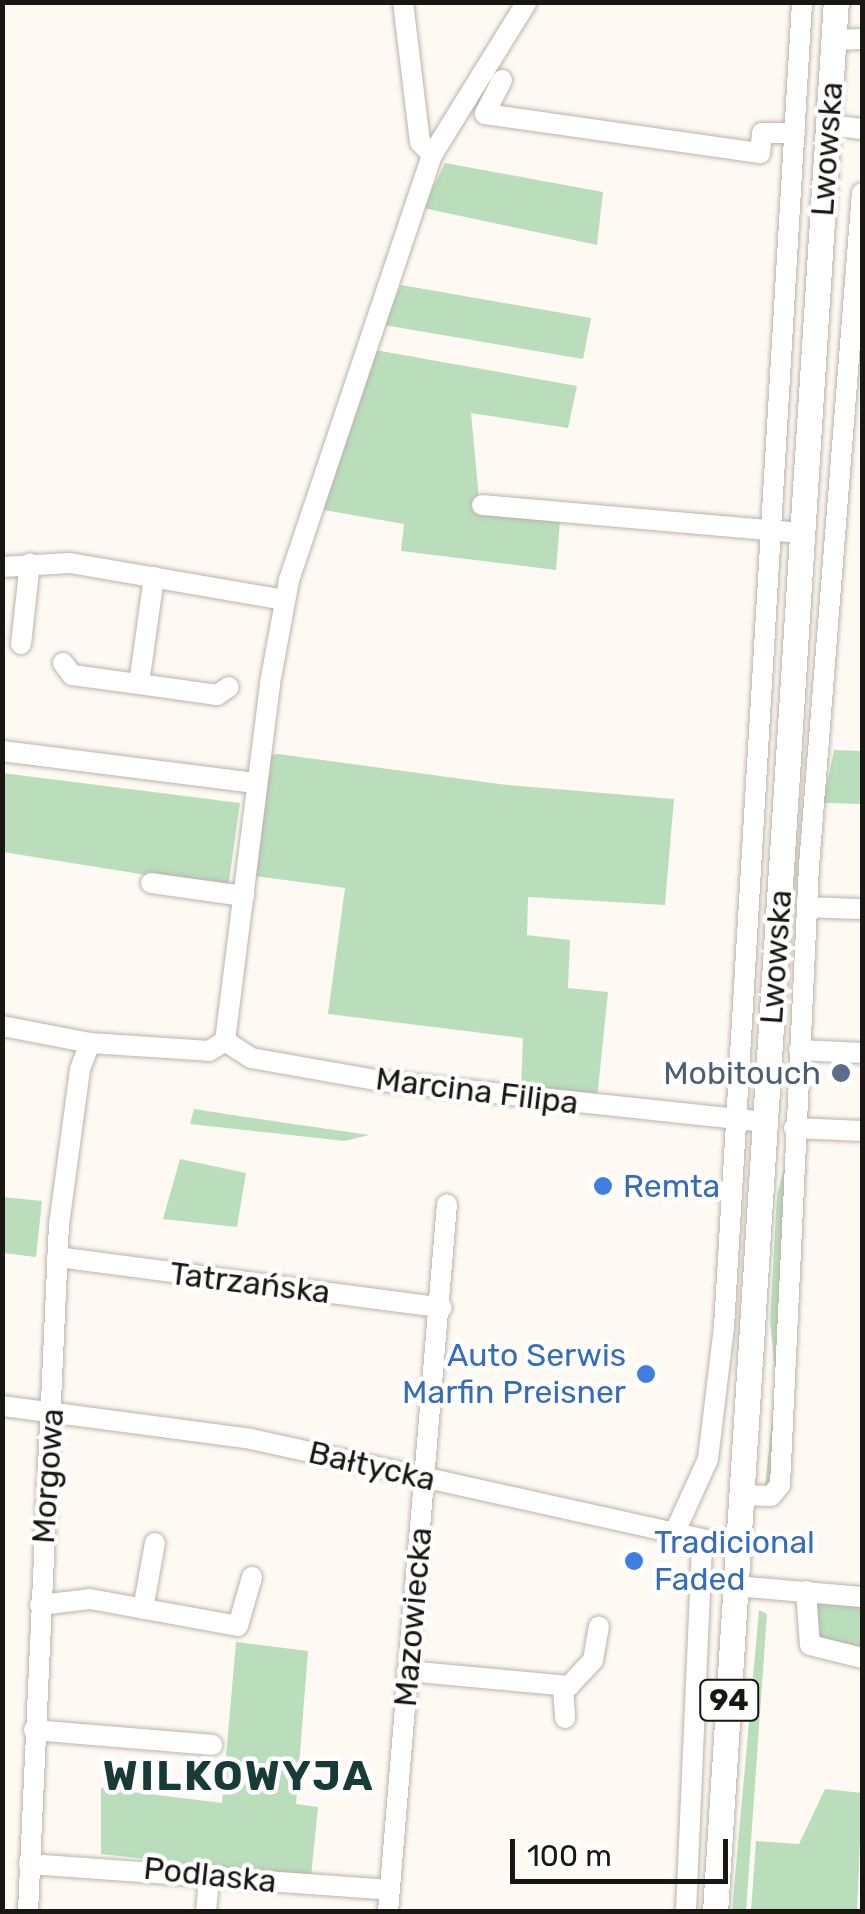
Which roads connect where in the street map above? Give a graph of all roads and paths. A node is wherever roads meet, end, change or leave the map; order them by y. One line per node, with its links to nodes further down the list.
1 (403, 2): 11 (street)
2 (527, 2): 11 (street)
3 (802, 2): 10 (street)
4 (836, 2): 6 (main road, Lwowska / 94)
5 (862, 39): 6 (street)
6 (834, 40): 8 (main road, Lwowska / 94)
7 (502, 80): 10 (street)
8 (829, 124): 9 (street); 14 (main road, Lwowska / 94)
9 (862, 129)
10 (795, 133): 13 (street)
11 (432, 155): 31 (street)
12 (862, 192): 44 (street)
13 (791, 215): 14 (street); 15 (street)
14 (823, 217): 16 (main road, Lwowska / 94)
15 (788, 272): 16 (street); 17 (street)
16 (819, 274): 18 (main road, Lwowska / 94)
17 (784, 339): 18 (street); 19 (street)
18 (815, 342): 20 (main road, Lwowska / 94)
19 (781, 380): 20 (street); 21 (street)
20 (812, 382): 22 (main road, Lwowska / 94)
21 (779, 412): 22 (street); 24 (street)
22 (810, 414): 25 (main road, Lwowska / 94)
23 (482, 504): 24 (street)
24 (771, 531): 25 (street); 29 (street)
25 (803, 532): 30 (main road, Lwowska / 94)
26 (30, 563): 27 (street); 28 (street); 32 (street)
27 (2, 568)
28 (154, 577): 31 (street); 34 (street)
29 (768, 586): 30 (street); 36 (street)
30 (799, 588): 37 (main road, Lwowska / 94)
31 (284, 600): 41 (street)
32 (20, 644)
33 (63, 663): 34 (street)
34 (139, 684): 35 (street)
35 (229, 687)
36 (760, 702): 37 (street); 39 (street)
37 (792, 704): 40 (main road, Lwowska / 94)
38 (2, 751): 41 (street)
39 (756, 758): 40 (street); 42 (street)
40 (788, 760): 43 (main road, Lwowska / 94)
41 (257, 783): 46 (street)
42 (750, 866): 43 (street); 49 (street)
43 (781, 874): 44 (street); 50 (main road, Lwowska / 94)
44 (808, 882): 47 (street)
45 (150, 883): 46 (street)
46 (244, 896): 54 (street)
47 (807, 907): 48 (street); 56 (street)
48 (862, 909)
49 (745, 928): 50 (street); 51 (street)
50 (777, 929): 52 (main road, Lwowska / 94)
51 (741, 1000): 52 (street); 58 (street)
52 (773, 1002): 59 (main road, Lwowska / 94)
53 (2, 1026): 55 (street)
54 (226, 1041): 55 (street); 60 (street, Marcina Filipa)
55 (90, 1044): 72 (street, Morgowa)
56 (798, 1050): 57 (street); 62 (street)
57 (862, 1053)
58 (738, 1057): 59 (street); 60 (street)
59 (769, 1058): 63 (main road, Lwowska / 94)
60 (734, 1119): 63 (street, Marcina Filipa); 67 (street)
61 (862, 1119): 62 (street)
62 (795, 1121): 64 (street); 66 (street)
63 (765, 1122): 65 (main road, Lwowska / 94)
64 (862, 1131)
65 (762, 1157): 66 (street); 68 (main road, Lwowska / 94)
66 (793, 1158): 77 (street)
67 (731, 1185): 68 (street); 70 (street)
68 (761, 1187): 71 (main road, Lwowska / 94)
69 (447, 1204): 73 (street, Mazowiecka)
70 (729, 1245): 71 (street); 78 (street)
71 (757, 1246): 77 (main road, Lwowska / 94)
72 (58, 1257): 73 (street, Tatrzańska); 75 (street, Morgowa)
73 (442, 1308): 76 (street, Mazowiecka)
74 (2, 1406): 75 (street, Bałtycka)
75 (53, 1410): 76 (street, Bałtycka); 86 (street, Morgowa)
76 (425, 1478): 78 (street, Bałtycka); 90 (street, Mazowiecka)
77 (742, 1495): 81 (main road, Lwowska / 94)
78 (674, 1534): 79 (street, Bałtycka)
79 (702, 1540): 81 (street, Bałtycka); 101 (street)
80 (155, 1543): 87 (street)
81 (738, 1546): 83 (main road, Lwowska / 94)
82 (252, 1576): 87 (street)
83 (736, 1586): 84 (street); 102 (main road, Lwowska / 94)
84 (806, 1590): 85 (street); 89 (street)
85 (862, 1598)
86 (40, 1605): 87 (street); 93 (street, Morgowa)
87 (143, 1609)
88 (600, 1627): 91 (street)
89 (862, 1658)
90 (407, 1672): 91 (street); 97 (street, Mazowiecka)
91 (563, 1687): 92 (street)
92 (565, 1718)
93 (34, 1730): 94 (street); 95 (street, Morgowa)
94 (212, 1745)
95 (30, 1864): 96 (street, Podlaska); 98 (street, Morgowa)
96 (209, 1874): 97 (street, Podlaska); 99 (street)
97 (390, 1890): 100 (street, Mazowiecka)
98 (28, 1912)
99 (206, 1912)
100 (388, 1912)
101 (686, 1912)
102 (715, 1912)

